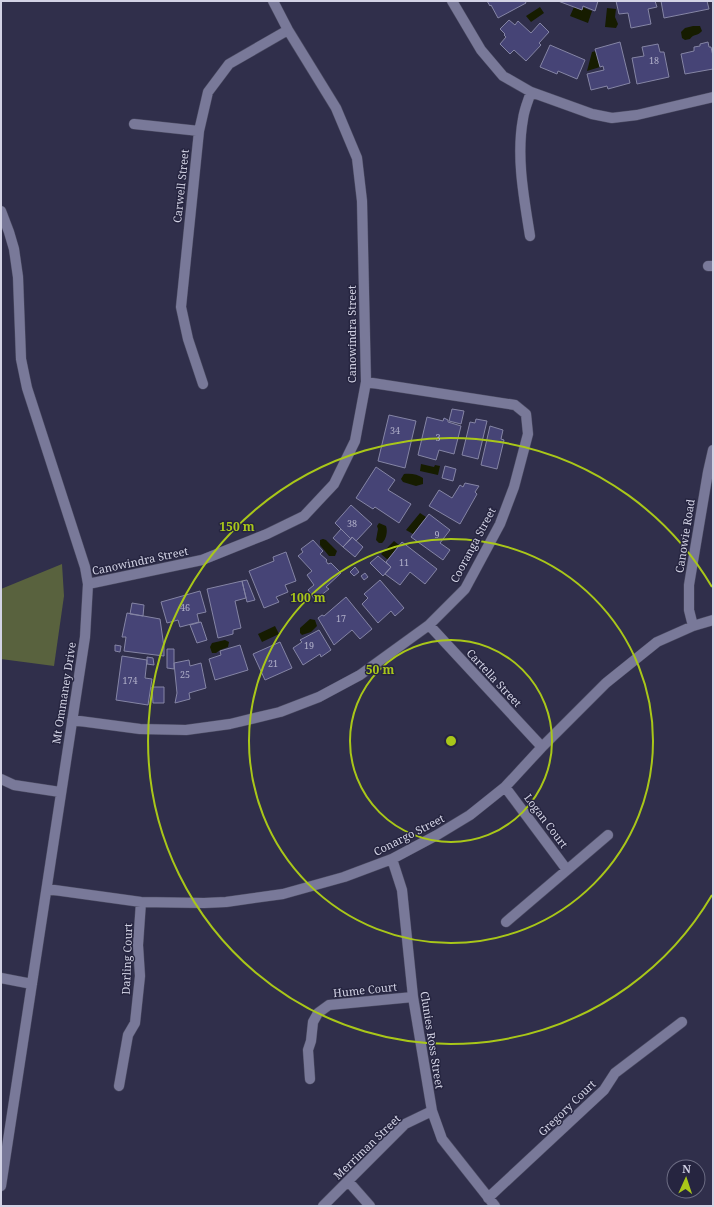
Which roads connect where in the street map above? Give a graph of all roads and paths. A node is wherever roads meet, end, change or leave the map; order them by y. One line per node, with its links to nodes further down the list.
1 (273, 1): 3 (street, Canowindra Street)
2 (452, 1): 4 (street)
3 (288, 30): 7 (street, Carwell Street); 10 (street, Canowindra Street)
4 (531, 92): 5 (street); 9 (street)
5 (713, 97)
6 (134, 124): 7 (street)
7 (199, 131): 11 (street, Carwell Street)
8 (1, 211): 13 (street, Mt Ommaney Drive)
9 (530, 236)
10 (366, 382): 13 (street, Canowindra Street); 15 (street, Cooranga Street)
11 (203, 384)
12 (713, 450): 16 (street, Canowie Road)
13 (88, 584): 17 (street, Mt Ommaney Drive)
14 (713, 620): 16 (street, Conargo Street)
15 (429, 625): 17 (street, Cooranga Street); 18 (street, Cartella Street)
16 (693, 626): 18 (street, Conargo Street)
17 (72, 720): 21 (street, Mt Ommaney Drive)
18 (542, 747): 20 (street, Conargo Street)
19 (1, 779): 21 (street)
20 (505, 787): 23 (street, Conargo Street); 24 (street, Logan Court)
21 (60, 792): 25 (street, Mt Ommaney Drive)
22 (608, 835): 24 (street)
23 (392, 859): 26 (street, Conargo Street); 30 (street, Clunies Ross Street)
24 (567, 870): 27 (street)
25 (47, 889): 26 (street, Conargo Street); 29 (street, Mt Ommaney Drive)
26 (141, 902): 33 (street, Darling Court)
27 (506, 922)
28 (1, 978): 29 (street)
29 (32, 984): 36 (street, Mt Ommaney Drive)
30 (413, 997): 32 (street, Hume Court); 34 (street, Clunies Ross Street)
31 (682, 1022): 37 (street, Gregory Court)
32 (310, 1079)
33 (119, 1086)
34 (432, 1111): 35 (street, Merriman Street); 37 (street, Clunies Ross Street)
35 (348, 1181): 38 (street, Merriman Street); 39 (street)
36 (1, 1186)
37 (492, 1202)
38 (323, 1206)
39 (370, 1206)

